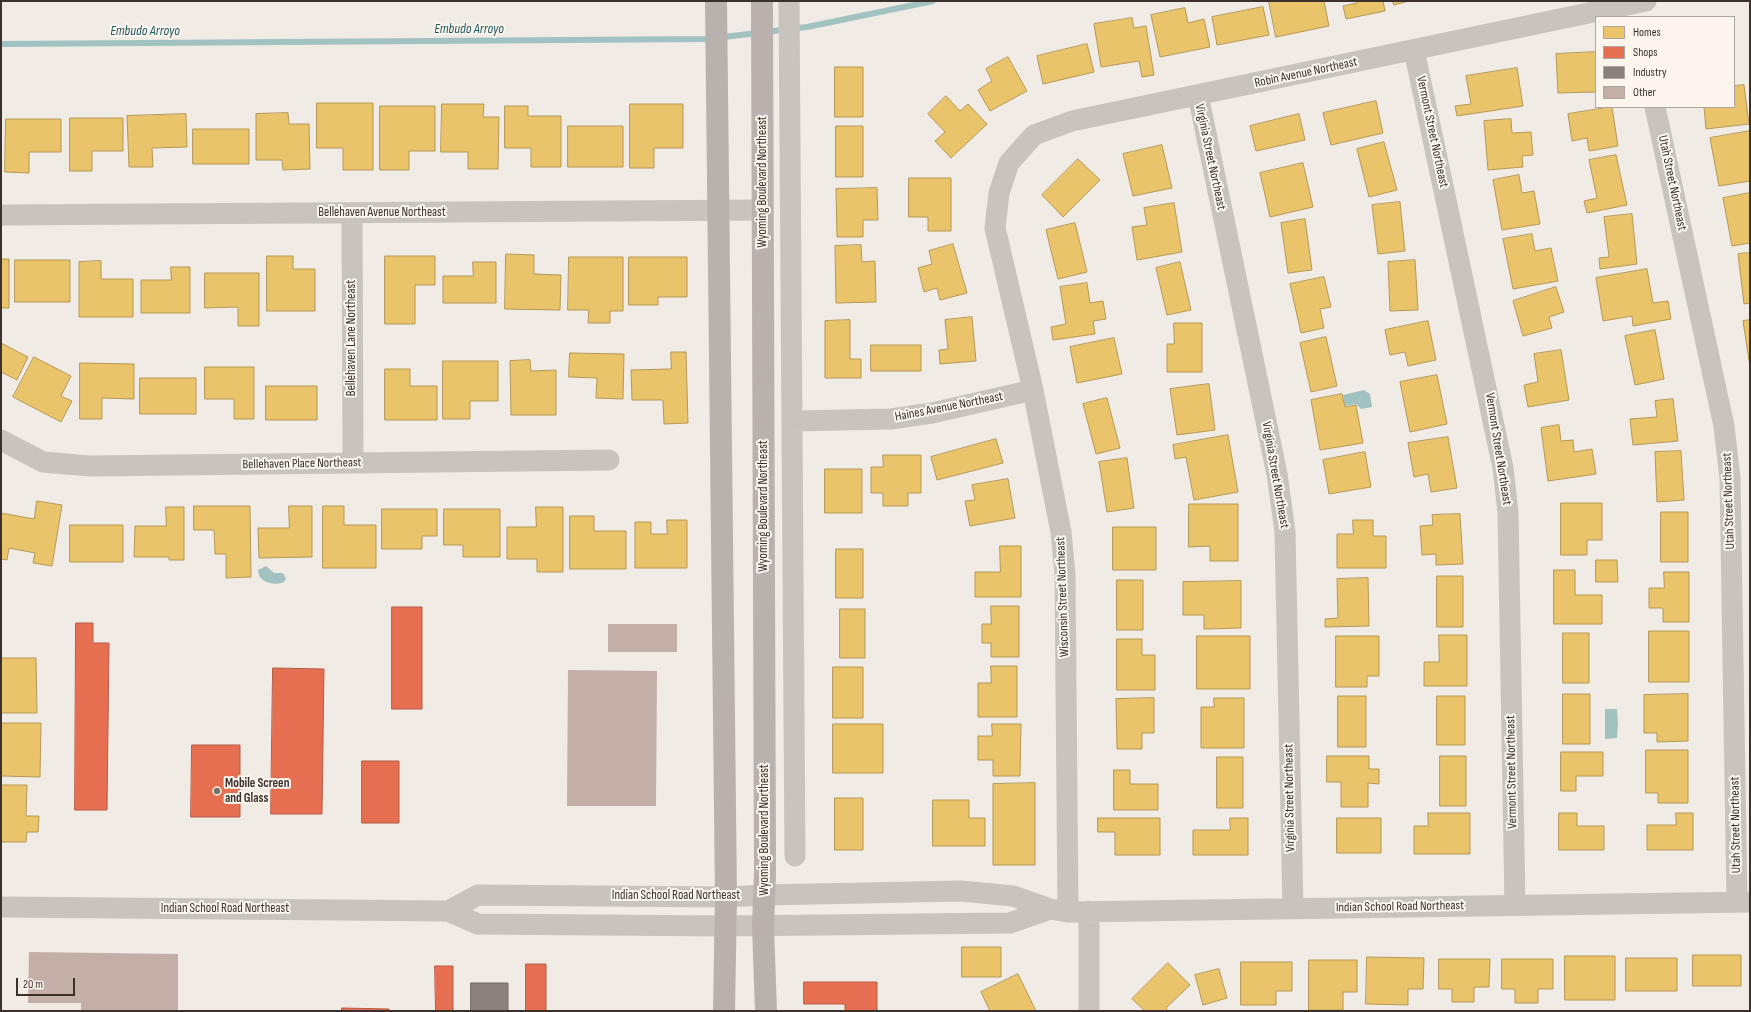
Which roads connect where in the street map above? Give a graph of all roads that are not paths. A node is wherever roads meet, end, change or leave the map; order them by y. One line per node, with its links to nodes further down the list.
1 (789, 1): 14 (street)
2 (762, 3): 9 (main road, Wyoming Boulevard Northeast)
3 (717, 6): 10 (main road)
4 (1638, 7): 5 (street, Robin Avenue Northeast)
5 (1414, 50): 6 (street, Robin Avenue Northeast); 22 (street, Vermont Street Northeast)
6 (1198, 96): 8 (street, Robin Avenue Northeast); 24 (street, Virginia Street Northeast)
7 (1655, 108): 21 (street, Utah Street Northeast)
8 (999, 193): 13 (street, Wisconsin Street Northeast)
9 (762, 210): 10 (street, Bellehaven Avenue Northeast); 19 (main road, Wyoming Boulevard Northeast)
10 (718, 211): 11 (street, Bellehaven Avenue Northeast); 20 (main road)
11 (352, 213): 12 (street, Bellehaven Avenue Northeast); 17 (street, Bellehaven Lane Northeast)
12 (1, 215)
13 (1033, 390): 14 (street, Haines Avenue Northeast); 26 (street, Wisconsin Street Northeast)
14 (793, 421): 18 (street)
15 (1, 440): 17 (street, Bellehaven Place Northeast)
16 (609, 460): 17 (street, Bellehaven Place Northeast)
17 (353, 463)
18 (795, 856)
19 (765, 895): 20 (street, Indian School Road Northeast); 26 (street, Indian School Road Northeast); 29 (main road, Wyoming Boulevard Northeast)
20 (726, 897): 25 (street, Indian School Road Northeast); 28 (main road)
21 (1744, 902): 22 (street, Indian School Road Northeast)
22 (1515, 905): 24 (street, Indian School Road Northeast)
23 (1, 907): 25 (street, Indian School Road Northeast)
24 (1293, 909): 27 (street, Indian School Road Northeast)
25 (448, 911): 28 (street, Indian School Road Northeast)
26 (1059, 911): 27 (street, Indian School Road Northeast); 29 (street, Indian School Road Northeast)
27 (1089, 911): 32 (street)
28 (724, 926): 29 (street, Indian School Road Northeast); 30 (main road)
29 (763, 926): 31 (main road, Wyoming Boulevard Northeast)
30 (724, 1011)
31 (766, 1011)
32 (1089, 1011)

